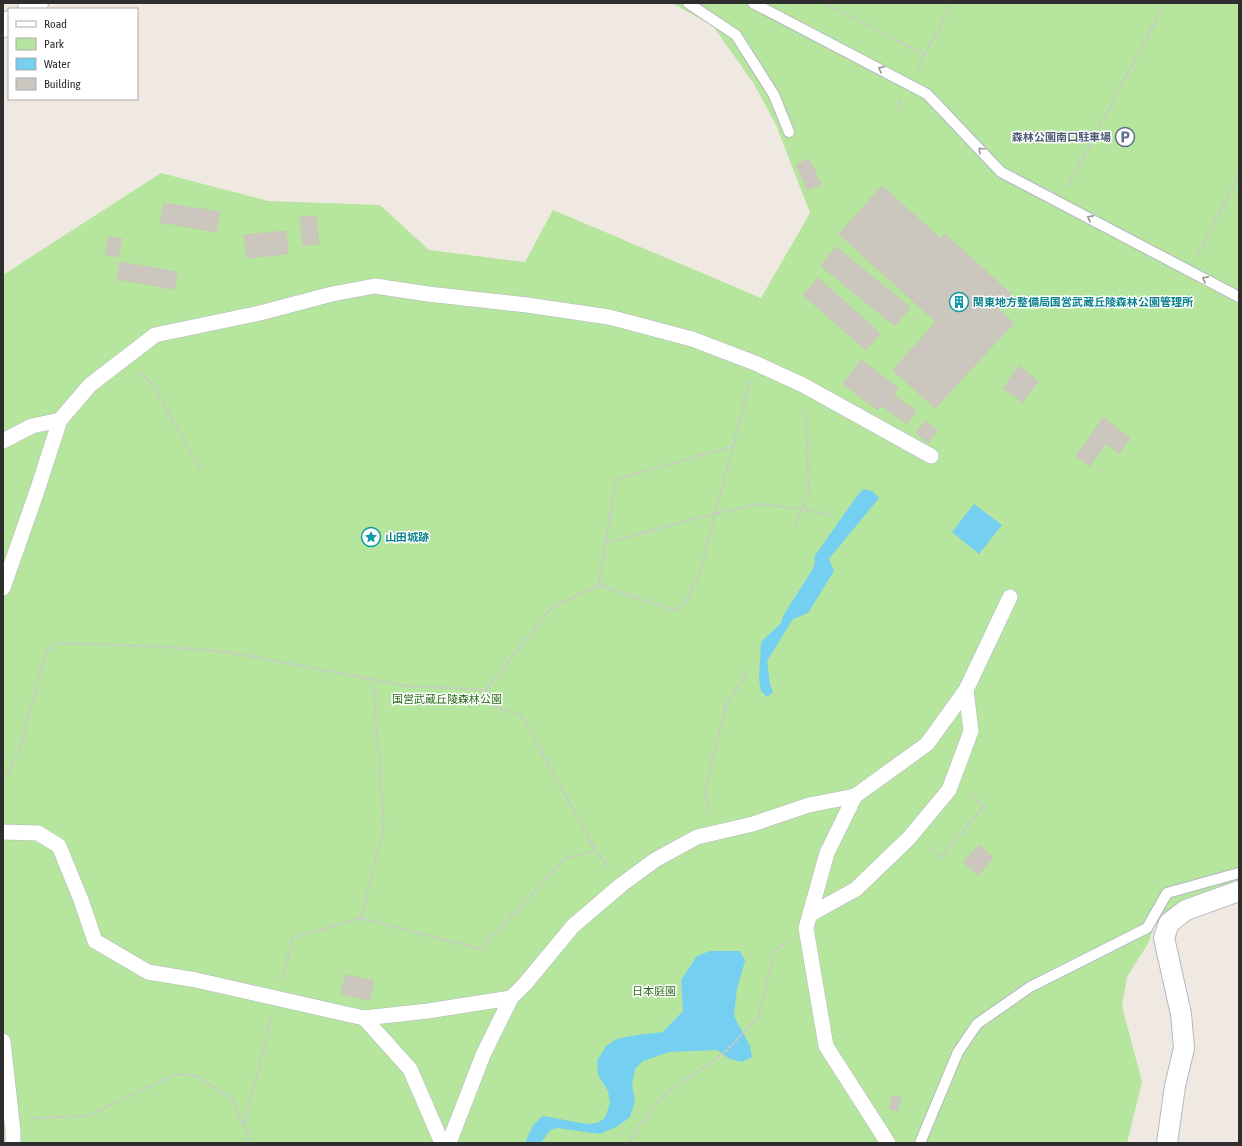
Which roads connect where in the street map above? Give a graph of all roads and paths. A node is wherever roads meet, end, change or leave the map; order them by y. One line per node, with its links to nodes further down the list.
1 (688, 3): 10 (lane)
2 (753, 3): 14 (lane, one-way to 2)
3 (826, 3): 6 (path)
4 (952, 3): 6 (path)
5 (1165, 3): 12 (path)
6 (925, 55): 7 (path)
7 (916, 73)
8 (902, 98): 9 (path)
9 (897, 108)
10 (789, 132)
11 (1239, 175): 13 (path)
12 (1065, 192)
13 (1196, 259)
14 (1239, 297)
15 (125, 358): 16 (street); 18 (street); 22 (path)
16 (755, 363): 17 (street); 20 (path)
17 (803, 385): 21 (street); 23 (path)
18 (60, 420): 19 (street); 29 (street)
19 (3, 440)
20 (732, 447): 24 (path); 27 (path)
21 (931, 456)
22 (200, 469)
23 (802, 510): 24 (path); 25 (path); 26 (path)
24 (715, 514): 27 (path); 28 (path)
25 (830, 515)
26 (795, 525)
27 (606, 543): 28 (path)
28 (599, 585): 33 (path)
29 (3, 588)
30 (1010, 597): 34 (street)
31 (749, 670): 39 (path)
32 (374, 680): 33 (path); 35 (path); 46 (path)
33 (486, 690): 41 (path)
34 (966, 690): 36 (street); 37 (street)
35 (3, 780)
36 (953, 780): 40 (street); 40 (path)
37 (856, 796): 39 (street); 45 (street)
38 (3, 832): 48 (street)
39 (713, 833): 43 (street)
40 (913, 834): 45 (street)
41 (596, 851): 43 (path); 46 (path)
42 (1239, 872): 60 (lane)
43 (621, 884): 49 (street)
44 (1239, 891): 61 (street)
45 (811, 914): 47 (street)
46 (361, 918): 48 (path)
47 (806, 928): 58 (path); 59 (street)
48 (277, 998): 50 (street); 53 (path)
49 (511, 998): 50 (street); 57 (street)
50 (364, 1018): 56 (street)
51 (3, 1041): 52 (street)
52 (12, 1118): 53 (path); 54 (street)
53 (244, 1124): 55 (path)
54 (13, 1143)
55 (248, 1143)
56 (442, 1143)
57 (449, 1143)
58 (628, 1143)
59 (888, 1143)
60 (920, 1143)
61 (1167, 1143)

